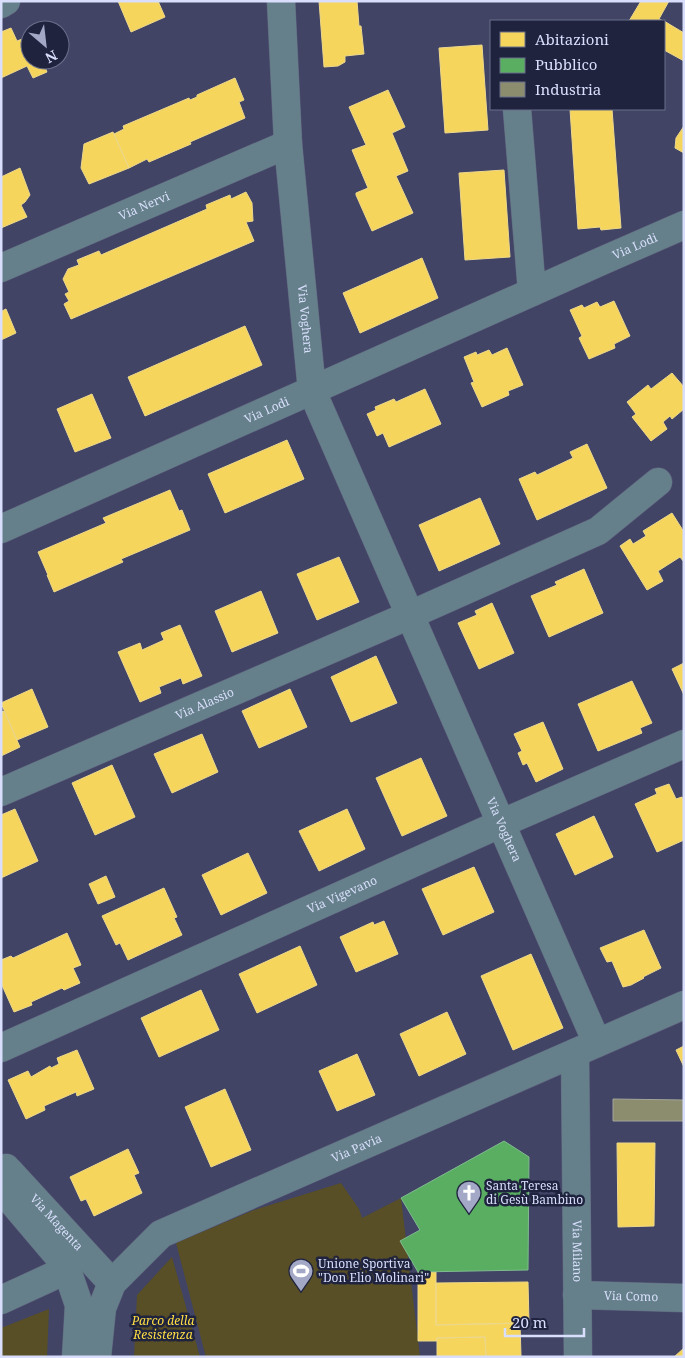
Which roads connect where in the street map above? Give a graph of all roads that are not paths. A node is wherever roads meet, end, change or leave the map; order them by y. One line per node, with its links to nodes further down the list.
1 (6, 1): 3 (street)
2 (280, 1): 5 (street, Via Voghera)
3 (1, 4)
4 (517, 110): 8 (street)
5 (288, 144): 7 (street, Via Nervi); 9 (street, Via Voghera)
6 (684, 225): 8 (street, Via Lodi)
7 (1, 268)
8 (532, 292): 9 (street, Via Lodi)
9 (312, 391): 11 (street, Via Lodi); 12 (street, Via Voghera)
10 (658, 482): 12 (street)
11 (1, 529)
12 (410, 615): 14 (street, Via Alassio); 15 (street, Via Voghera)
13 (684, 744): 15 (street, Via Vigevano)
14 (1, 792)
15 (500, 824): 17 (street, Via Vigevano); 18 (street, Via Voghera)
16 (684, 1005): 18 (street, Via Pavia)
17 (1, 1048)
18 (586, 1048): 21 (street, Via Pavia); 22 (street, Via Milano)
19 (4, 1165): 21 (street, Via Magenta); 25 (street)
20 (51, 1277): 24 (street)
21 (112, 1283): 26 (street, Via Pavia)
22 (578, 1296): 23 (street, Via Como); 27 (street, Via Milano)
23 (684, 1298)
24 (1, 1300)
25 (76, 1357)
26 (97, 1357)
27 (578, 1357)

